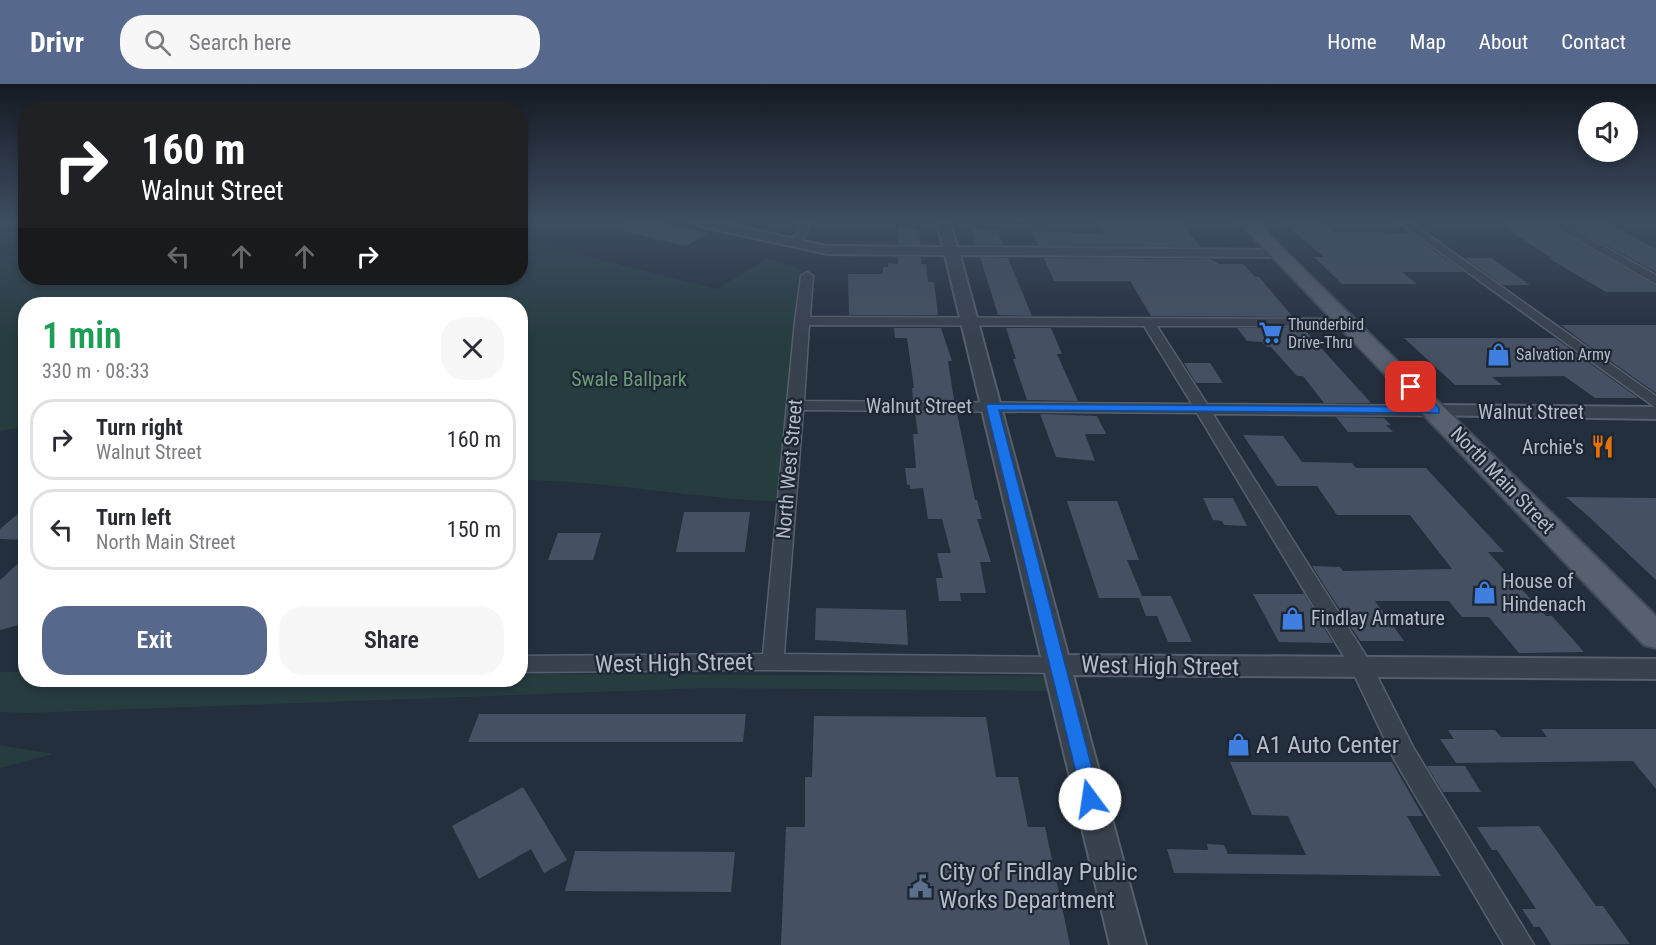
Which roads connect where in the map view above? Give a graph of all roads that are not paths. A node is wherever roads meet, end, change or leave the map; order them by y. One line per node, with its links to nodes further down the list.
1 (954, 262): 8 (street)
2 (1287, 262): 10 (main road, North Main Street)
3 (1459, 262): 11 (street)
4 (1624, 262): 6 (street)
5 (807, 276): 7 (street, North West Street)
6 (1656, 280)
7 (802, 321): 8 (street); 12 (street, North West Street)
8 (968, 321): 9 (street); 13 (street)
9 (1148, 321): 10 (street); 14 (street)
10 (1347, 322): 15 (main road, North Main Street)
11 (1656, 403)
12 (794, 405): 13 (street, Walnut Street); 18 (street, North West Street)
13 (992, 406): 14 (street, Walnut Street); 20 (street)
14 (1200, 408): 15 (street, Walnut Street); 21 (street)
15 (1435, 411): 16 (street, Walnut Street); 17 (main road, North Main Street)
16 (1656, 412)
17 (1656, 636)
18 (773, 662): 19 (street, West High Street); 20 (street, West High Street)
19 (528, 664)
20 (1056, 665): 21 (street, West High Street); 23 (street)
21 (1362, 668): 22 (street, West High Street); 24 (street)
22 (1656, 669)
23 (1128, 945)
24 (1520, 945)

